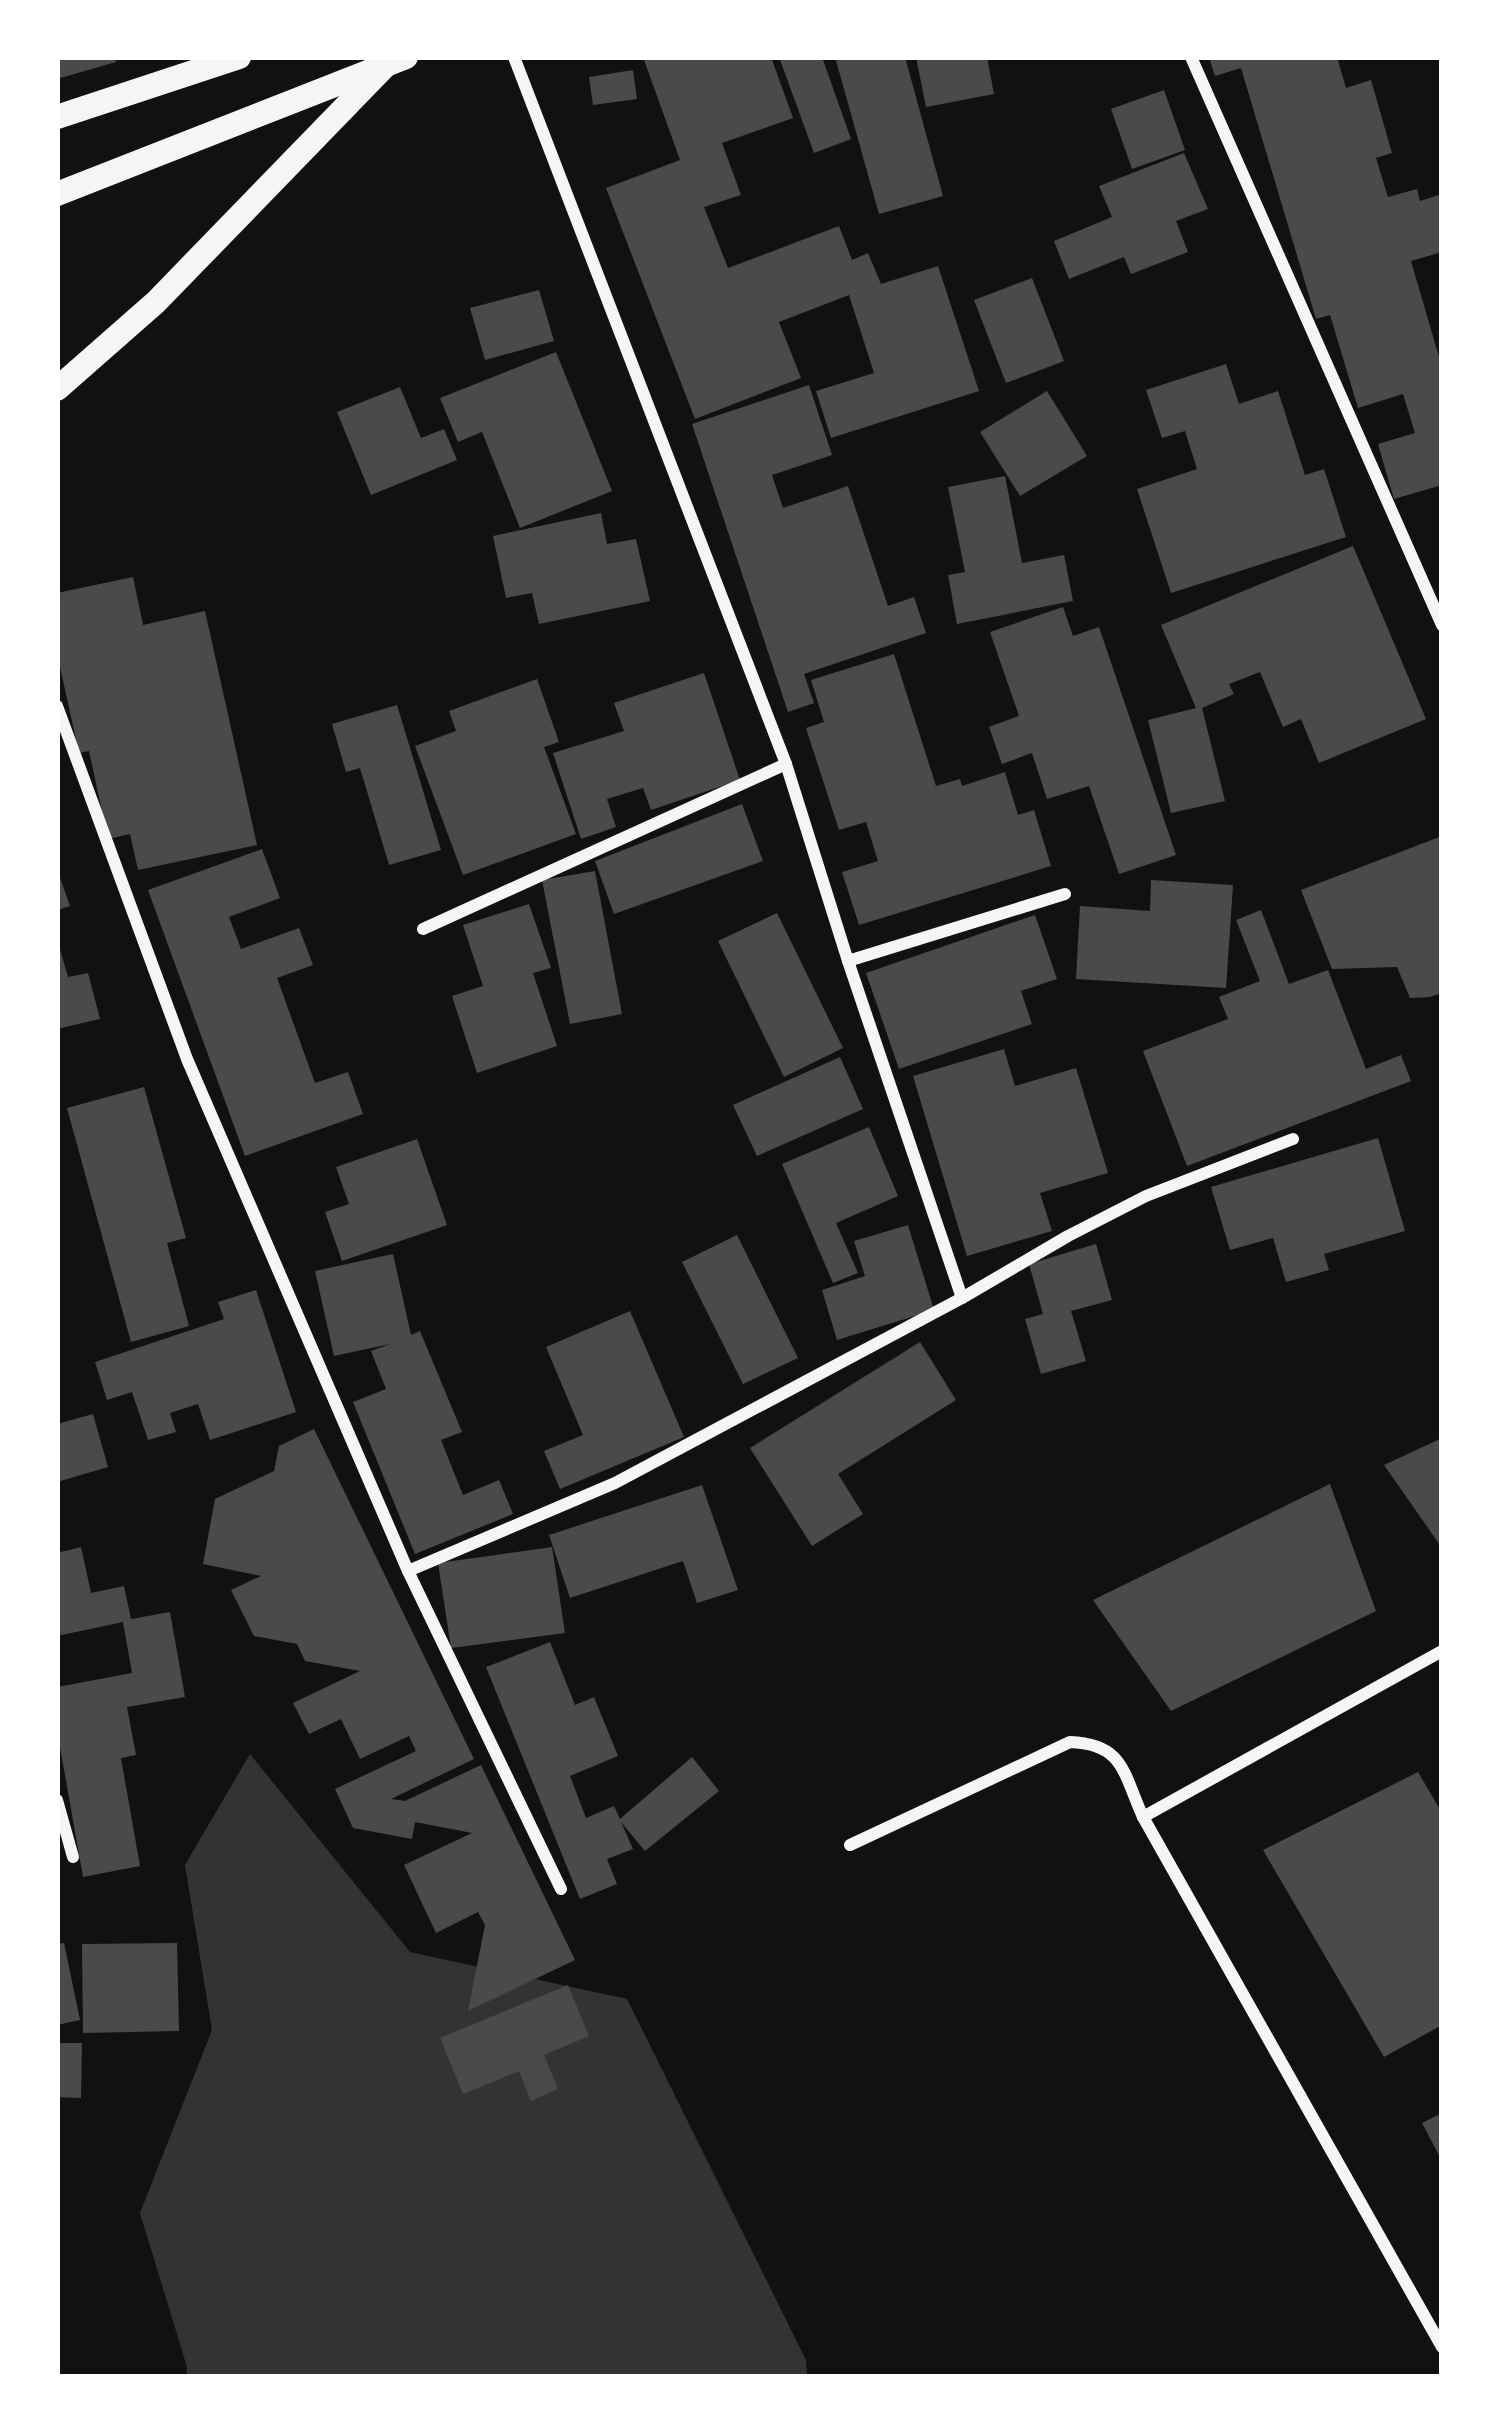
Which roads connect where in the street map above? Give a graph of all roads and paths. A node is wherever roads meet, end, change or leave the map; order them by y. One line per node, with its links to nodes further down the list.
1 (239, 57): 5 (main road)
2 (514, 57): 10 (street)
3 (1191, 57): 8 (street)
4 (397, 60): 6 (main road); 7 (main road)
5 (57, 117)
6 (57, 194)
7 (57, 389)
8 (1442, 625)
9 (57, 706): 16 (street)
10 (786, 764): 12 (street); 13 (street)
11 (1065, 894): 13 (street)
12 (422, 929)
13 (848, 961): 15 (street)
14 (1293, 1139): 15 (street)
15 (962, 1298): 16 (street)
16 (408, 1571): 22 (street)
17 (1442, 1651): 19 (street)
18 (57, 1800): 21 (street)
19 (1143, 1817): 20 (street); 23 (street)
20 (850, 1845)
21 (73, 1857)
22 (561, 1889)
23 (1442, 2347)

